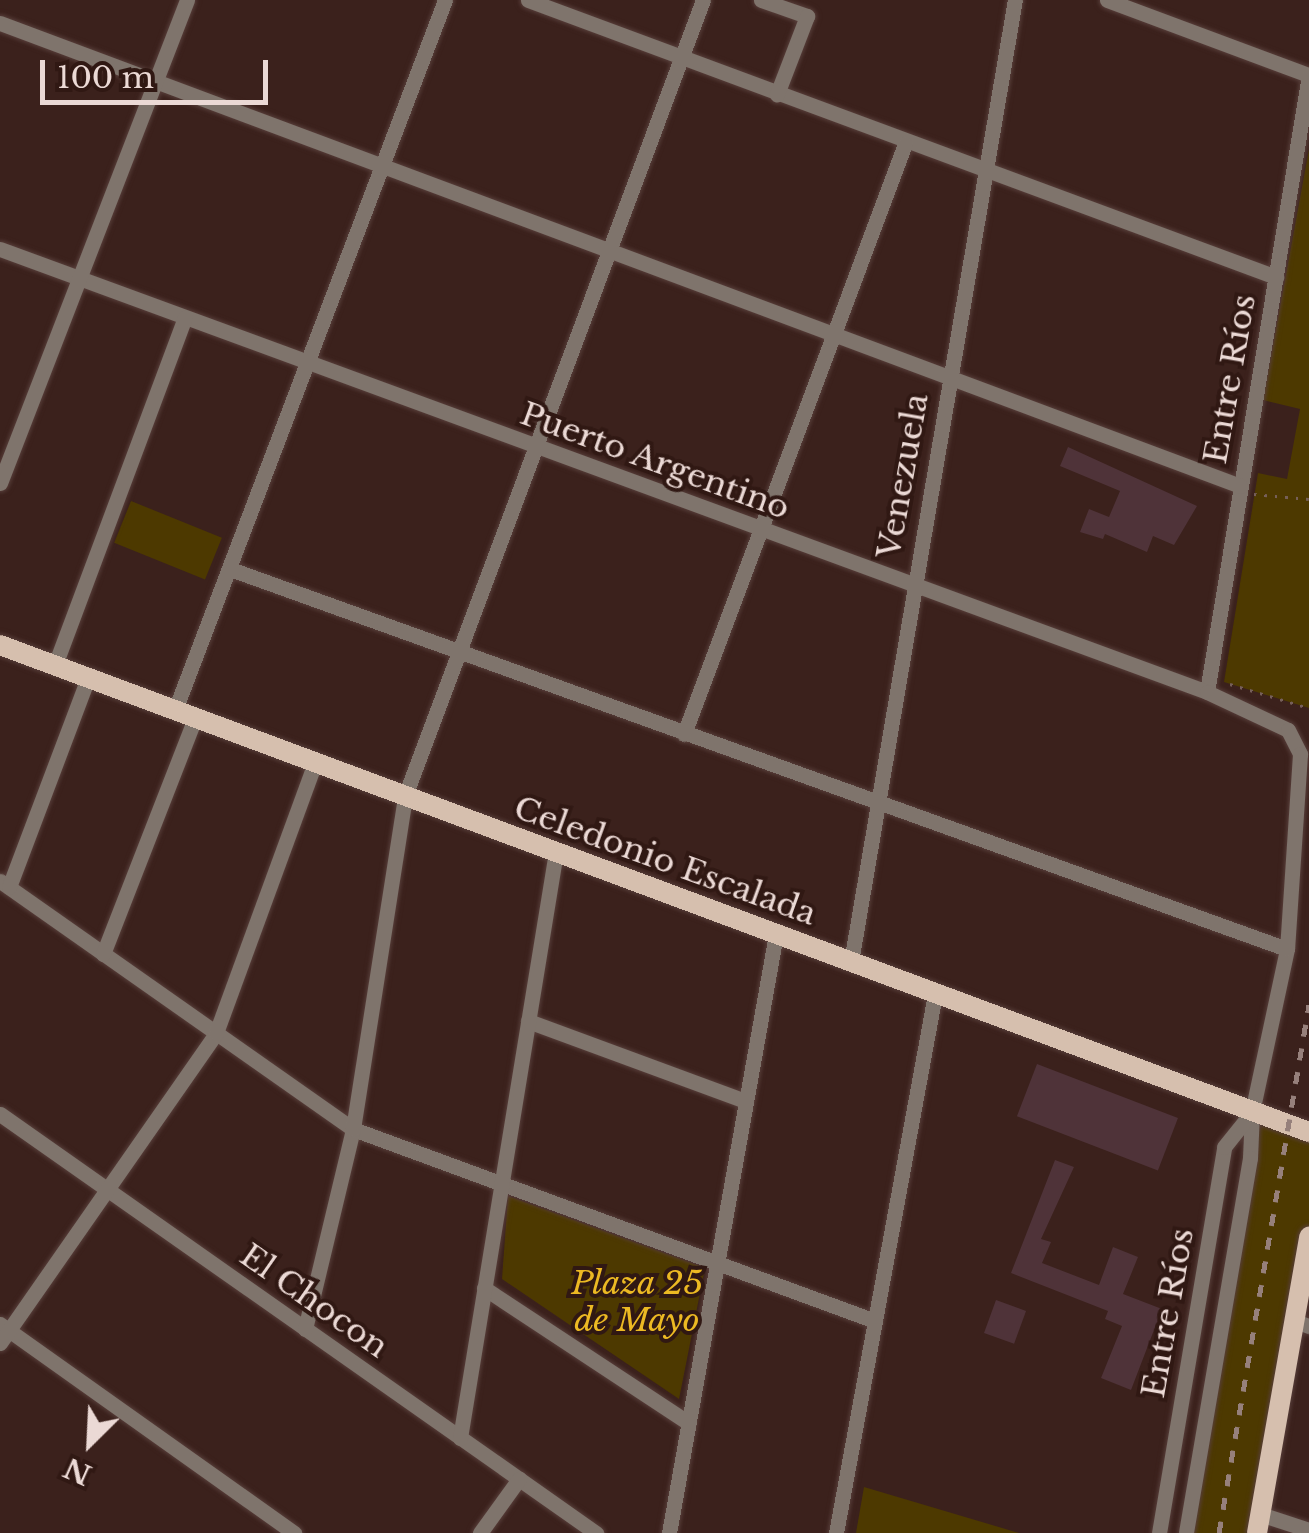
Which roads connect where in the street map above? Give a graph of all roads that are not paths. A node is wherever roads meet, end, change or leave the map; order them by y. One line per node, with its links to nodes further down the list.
1 (187, 0): 13 (street)
2 (445, 0): 16 (street)
3 (528, 0): 9 (street)
4 (587, 0): 9 (street)
5 (703, 0): 11 (street)
6 (761, 0): 14 (street)
7 (1014, 0): 17 (street, Venezuela)
8 (1108, 0): 12 (street)
9 (580, 19): 11 (street)
10 (0, 23): 13 (street)
11 (681, 60): 14 (street); 18 (street)
12 (1309, 75): 20 (street, Entre Ríos)
13 (156, 80): 16 (street); 21 (street)
14 (777, 94): 15 (street)
15 (905, 144): 17 (street); 23 (street)
16 (383, 164): 18 (street); 24 (street)
17 (986, 169): 20 (street); 25 (street, Venezuela)
18 (610, 247): 23 (street); 27 (street)
19 (0, 249): 21 (street, Puerto Argentino)
20 (1276, 276): 29 (street, Entre Ríos)
21 (80, 278): 22 (street, Puerto Argentino); 26 (street)
22 (185, 317): 24 (street, Puerto Argentino); 35 (street)
23 (834, 334): 25 (street); 30 (street)
24 (308, 363): 27 (street, Puerto Argentino); 31 (street)
25 (949, 378): 29 (street); 32 (street, Venezuela)
26 (8, 439): 28 (street)
27 (535, 445): 30 (street, Puerto Argentino); 34 (street)
28 (0, 483)
29 (1240, 486): 37 (street, Entre Ríos)
30 (763, 531): 32 (street, Puerto Argentino); 40 (street)
31 (233, 570): 34 (street); 38 (street)
32 (912, 584): 37 (street, Puerto Argentino); 43 (street, Venezuela)
33 (0, 645): 35 (main road, Celedonio Escalada)
34 (461, 649): 40 (street); 42 (street)
35 (55, 665): 36 (main road, Celedonio Escalada)
36 (88, 678): 38 (main road, Celedonio Escalada); 45 (street)
37 (1207, 692): 39 (street, Puerto Argentino)
38 (185, 714): 41 (main road, Celedonio Escalada); 48 (street)
39 (1288, 730): 47 (street, Entre Ríos)
40 (684, 734): 43 (street)
41 (315, 762): 42 (main road, Celedonio Escalada); 52 (street)
42 (405, 796): 44 (main road, Celedonio Escalada); 56 (street)
43 (875, 801): 47 (street); 49 (street, Venezuela)
44 (556, 852): 46 (main road, Celedonio Escalada); 51 (street)
45 (4, 884): 48 (street)
46 (776, 934): 49 (main road, Celedonio Escalada); 53 (street)
47 (1287, 949): 54 (street, Entre Ríos)
48 (103, 954): 52 (street)
49 (851, 962): 50 (main road, Celedonio Escalada)
50 (936, 994): 54 (main road, Celedonio Escalada); 63 (street)
51 (528, 1021): 53 (street); 58 (street)
52 (216, 1033): 56 (street); 59 (street)
53 (746, 1101): 61 (street)
54 (1252, 1112): 57 (main road, Celedonio Escalada); 67 (street, Entre Ríos); 68 (street, Entre Ríos)
55 (0, 1114): 59 (street, El Chocon)
56 (352, 1130): 58 (street); 65 (street)
57 (1309, 1132)
58 (502, 1184): 61 (street); 62 (street)
59 (107, 1189): 65 (street, El Chocon); 66 (street)
60 (1309, 1237): 64 (main road)
61 (717, 1263): 63 (street); 69 (street)
62 (484, 1288): 69 (street); 70 (street)
63 (875, 1321): 79 (street)
64 (1302, 1323): 72 (main road)
65 (305, 1329): 70 (street, El Chocon)
66 (3, 1332): 75 (street)
67 (1183, 1388): 68 (street); 80 (street, Entre Ríos)
68 (1210, 1394): 81 (street, Entre Ríos)
69 (689, 1423): 78 (street)
70 (460, 1438): 71 (street, El Chocon)
71 (518, 1479): 76 (street); 77 (street, El Chocon)
72 (1259, 1524): 73 (street)
73 (1282, 1529): 74 (street)
74 (1309, 1530)
75 (294, 1533)
76 (480, 1533)
77 (596, 1533)
78 (669, 1533)
79 (836, 1533)
80 (1159, 1533)
81 (1186, 1533)

